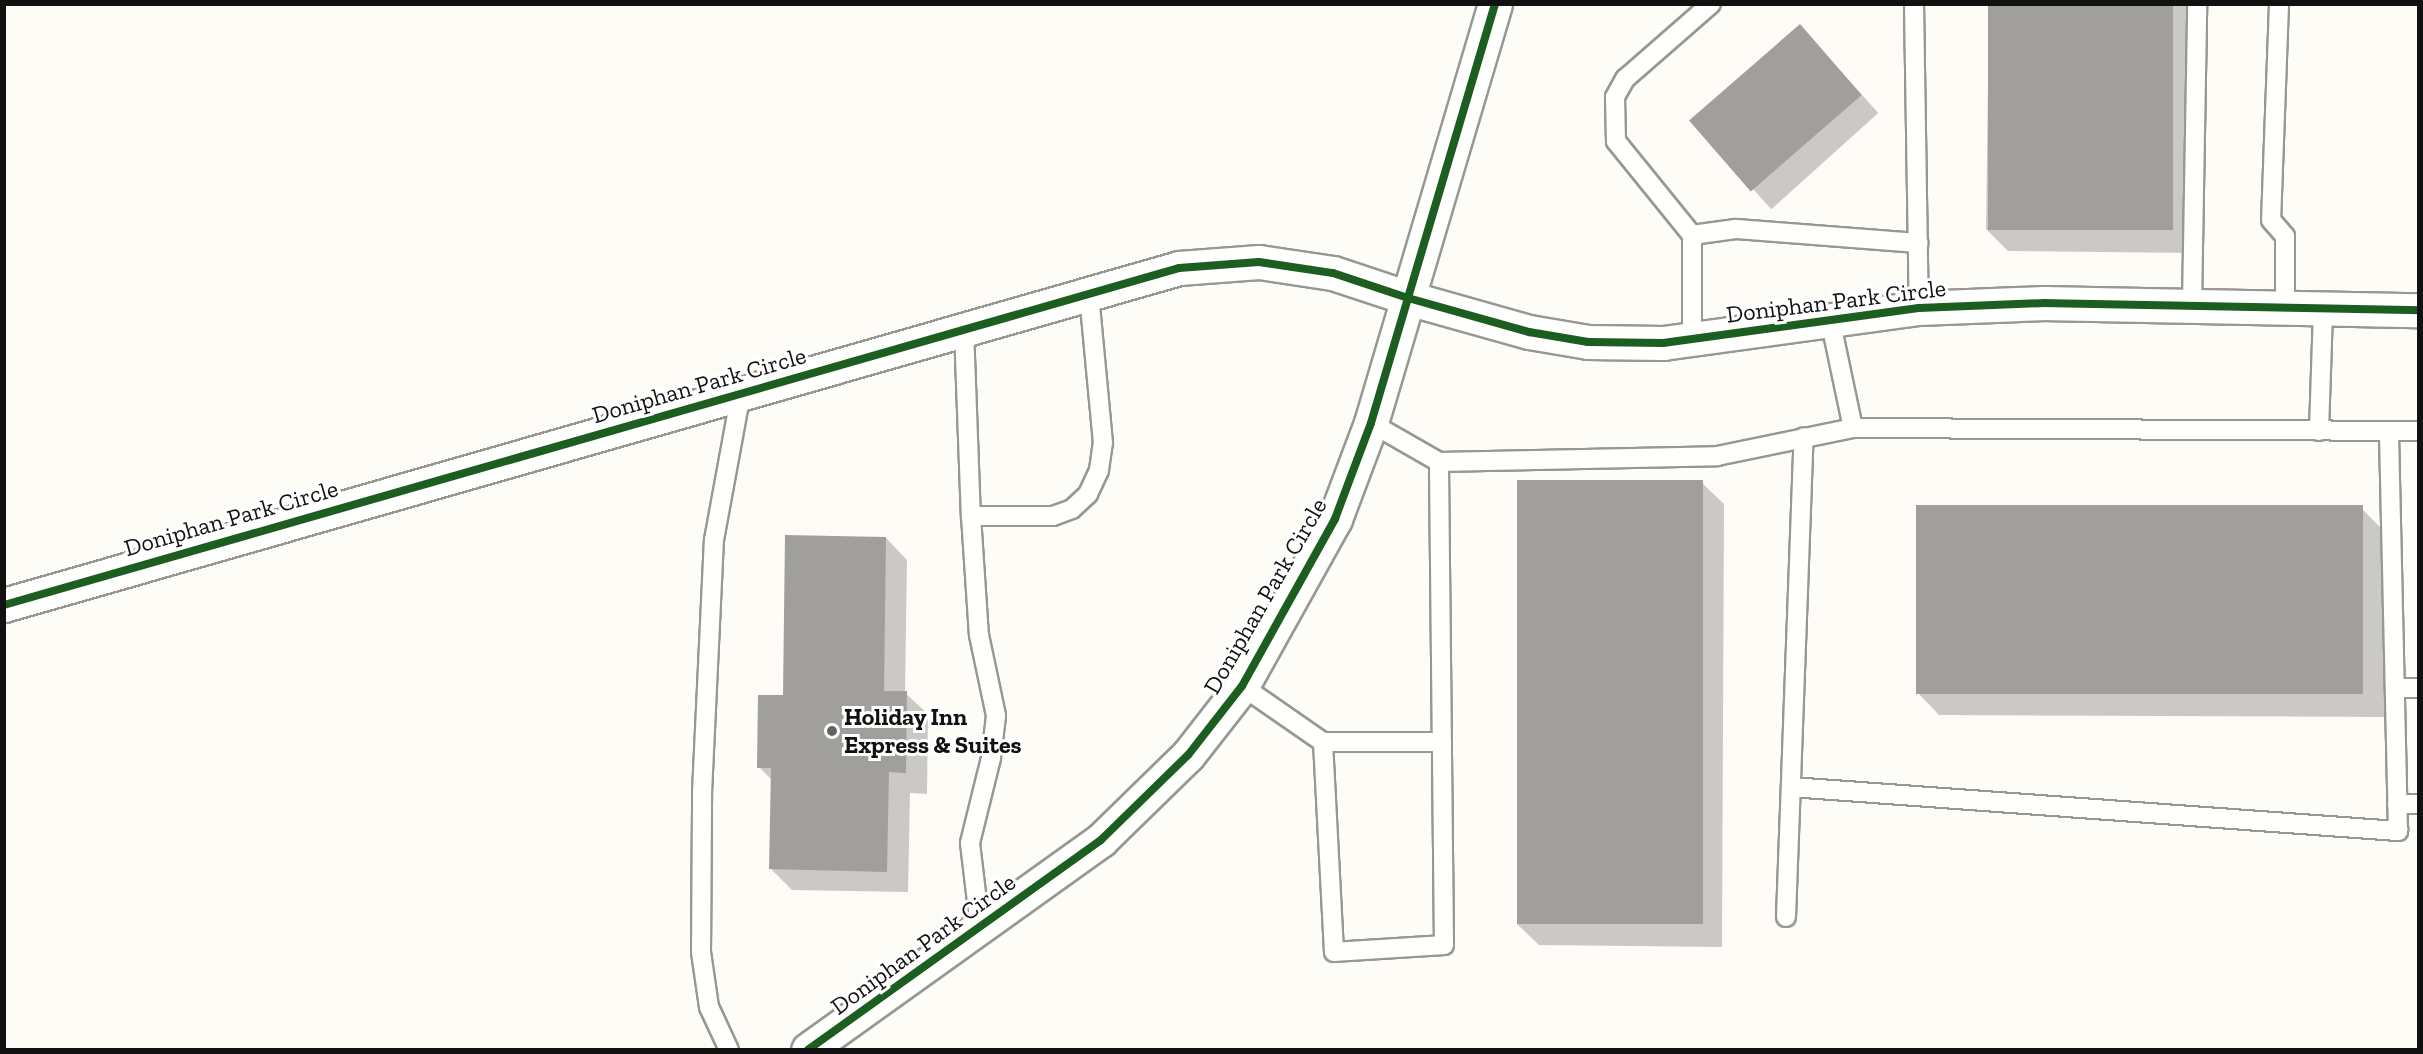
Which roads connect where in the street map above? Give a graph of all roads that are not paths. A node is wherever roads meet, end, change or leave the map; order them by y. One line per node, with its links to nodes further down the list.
1 (1495, 4): 9 (street, Doniphan Park Circle)
2 (1914, 4): 7 (lane)
3 (2198, 4): 10 (lane)
4 (2279, 4): 12 (lane)
5 (1704, 7): 6 (lane)
6 (1692, 236): 7 (lane); 17 (lane)
7 (1918, 243): 11 (lane)
8 (1089, 294): 9 (street, Doniphan Park Circle); 16 (street, Doniphan Park Circle); 26 (lane)
9 (1408, 298): 17 (street, Doniphan Park Circle); 19 (street, Doniphan Park Circle)
10 (2192, 305): 11 (street, Doniphan Park Circle); 12 (street, Doniphan Park Circle)
11 (1919, 308): 15 (street, Doniphan Park Circle)
12 (2285, 308): 13 (street, Doniphan Park Circle)
13 (2323, 308): 14 (street, Doniphan Park Circle); 21 (lane)
14 (2418, 310)
15 (1830, 319): 17 (street, Doniphan Park Circle); 20 (lane)
16 (964, 329): 18 (street, Doniphan Park Circle); 26 (lane)
17 (1692, 339)
18 (741, 393): 27 (street, Doniphan Park Circle); 38 (lane)
19 (1371, 423): 25 (lane); 28 (street, Doniphan Park Circle)
20 (1853, 428): 21 (lane); 24 (lane)
21 (2319, 431): 22 (lane)
22 (2389, 431): 23 (lane); 29 (lane)
23 (2418, 431)
24 (1804, 437): 25 (lane); 33 (lane)
25 (1439, 462): 32 (lane)
26 (971, 516): 37 (lane)
27 (4, 604)
28 (1242, 686): 31 (lane); 37 (street, Doniphan Park Circle)
29 (2395, 688): 30 (lane); 34 (lane)
30 (2418, 688)
31 (1323, 742): 32 (lane); 32 (lane)
32 (1442, 742)
33 (1791, 787): 34 (lane); 36 (lane)
34 (2397, 804): 35 (lane)
35 (2418, 804)
36 (1786, 917)
37 (980, 927): 39 (street, Doniphan Park Circle)
38 (729, 1050)
39 (808, 1050)

